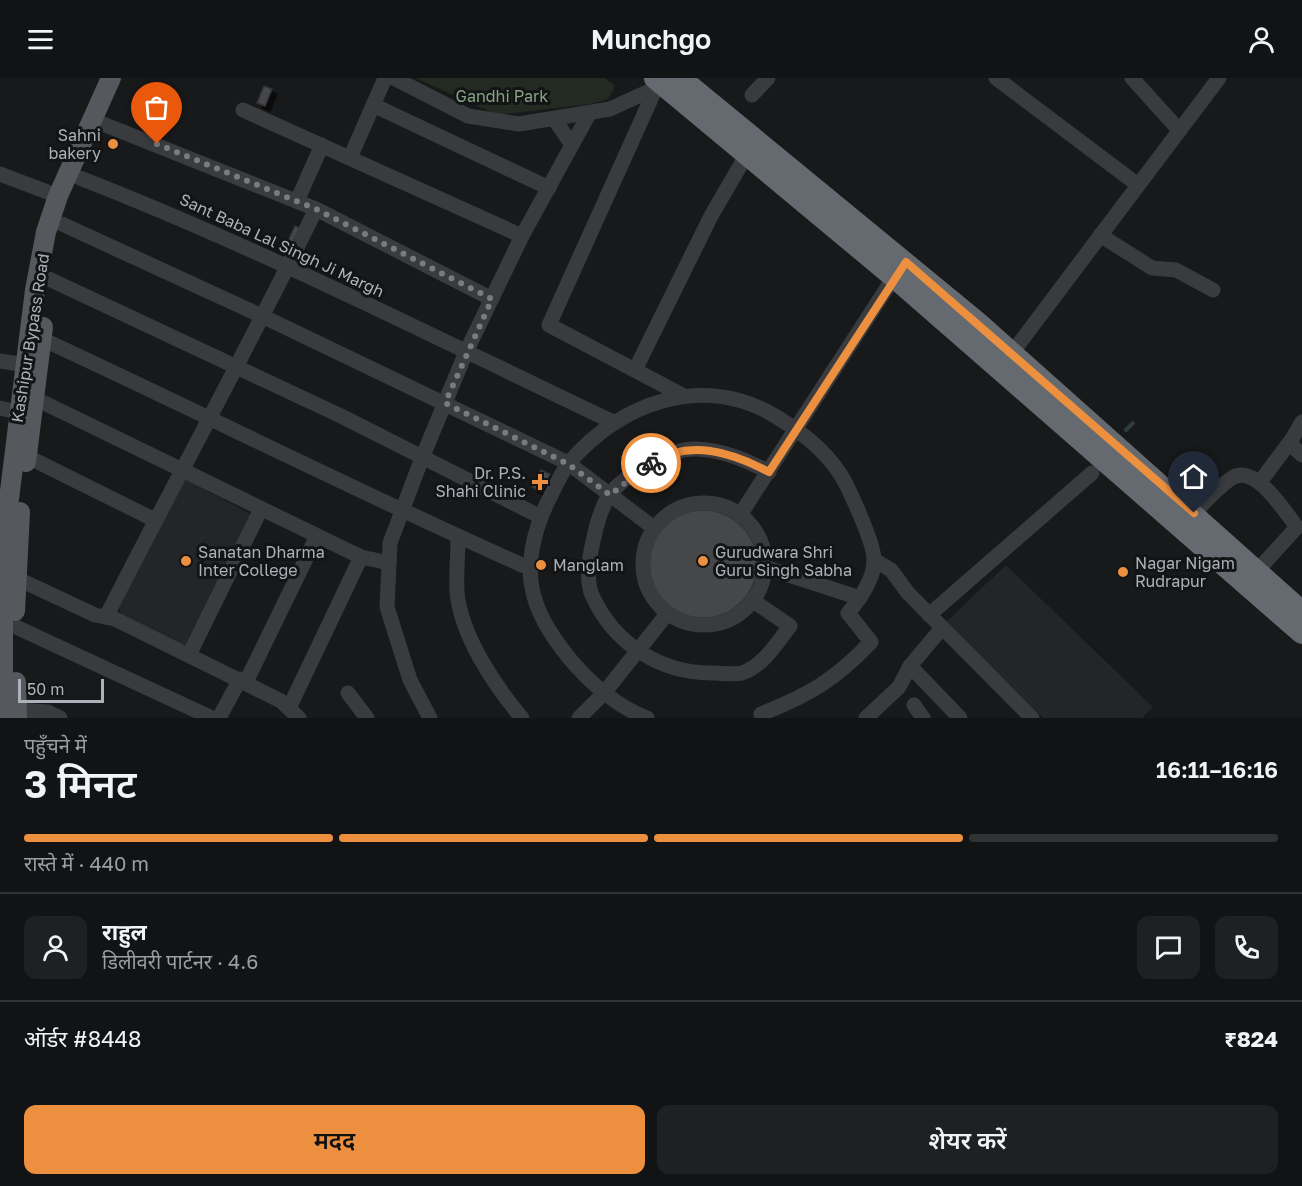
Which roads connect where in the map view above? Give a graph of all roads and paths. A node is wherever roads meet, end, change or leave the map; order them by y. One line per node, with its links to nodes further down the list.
1 (111, 78): 15 (main road, Kashipur Bypass Road)
2 (124, 78): 15 (main road)
3 (385, 78): 11 (street)
4 (394, 78): 14 (street)
5 (768, 78): 10 (street)
6 (996, 78): 23 (street)
7 (1132, 78): 16 (street)
8 (1219, 78): 16 (street)
9 (663, 81): 13 (street); 19 (highway); 32 (highway); 44 (street)
10 (752, 96)
11 (373, 105): 20 (street); 24 (street)
12 (243, 110): 17 (street)
13 (589, 114): 14 (street); 18 (street)
14 (555, 120): 18 (street)
15 (97, 122): 22 (main road, Kashipur Bypass Road); 26 (street)
16 (1179, 130): 23 (street)
17 (322, 145): 20 (street); 26 (street)
18 (572, 145): 24 (street)
19 (747, 154): 32 (highway); 44 (street)
20 (350, 158): 30 (street)
21 (0, 174): 25 (street)
22 (74, 175): 25 (main road, Kashipur Bypass Road); 31 (street, Sant Baba Lal Singh Ji Margh)
23 (1138, 185): 29 (street)
24 (549, 188): 30 (street)
25 (64, 198): 28 (main road, Kashipur Bypass Road)
26 (297, 201): 27 (street)
27 (316, 209): 31 (street); 35 (street)
28 (56, 221): 33 (main road, Kashipur Bypass Road); 36 (street)
29 (1100, 235): 34 (street); 40 (street)
30 (522, 236): 35 (street)
31 (288, 266): 36 (street); 39 (street, Sant Baba Lal Singh Ji Margh)
32 (900, 269): 37 (highway); 52 (street)
33 (44, 277): 38 (main road, Kashipur Bypass Road); 43 (street)
34 (1213, 290)
35 (492, 299): 39 (street)
36 (264, 317): 43 (street); 47 (street)
37 (971, 330): 40 (highway); 67 (highway)
38 (36, 336): 42 (main road, Kashipur Bypass Road); 45 (main road); 49 (street)
39 (466, 352): 47 (street); 50 (street, Sant Baba Lal Singh Ji Margh)
40 (1012, 352): 67 (highway)
41 (0, 361): 42 (street)
42 (25, 365): 45 (main road, Kashipur Bypass Road)
43 (237, 368): 49 (street); 56 (street)
44 (634, 370): 46 (street)
45 (27, 395): 48 (main road, Kashipur Bypass Road); 55 (main road); 58 (street)
46 (682, 395): 50 (street); 52 (street)
47 (445, 403): 56 (street); 57 (street)
48 (9, 410): 94 (main road, Kashipur Bypass Road)
49 (210, 417): 58 (street); 64 (street)
50 (613, 422): 57 (street)
51 (1302, 422): 53 (street)
52 (798, 429): 59 (street); 73 (street)
53 (1290, 443): 54 (street); 61 (street)
54 (1302, 455)
55 (26, 456): 68 (street); 78 (main road)
56 (422, 458): 64 (street); 66 (street)
57 (568, 464): 62 (street); 66 (street)
58 (181, 470): 63 (street); 68 (street)
59 (769, 472): 62 (street); 65 (street)
60 (1092, 473): 83 (street)
61 (1260, 482): 67 (street); 77 (street)
62 (610, 495): 69 (street); 88 (street)
63 (261, 509): 70 (street); 89 (street)
64 (402, 512): 71 (street); 74 (street)
65 (740, 515): 69 (street); 75 (street)
66 (541, 517): 76 (street)
67 (1187, 519): 77 (highway); 87 (highway)
68 (155, 520): 84 (street)
69 (654, 528): 82 (street)
70 (317, 536): 72 (street); 91 (street)
71 (458, 537): 76 (street); 102 (street)
72 (361, 557): 74 (street); 95 (street)
73 (874, 560): 79 (street); 83 (street)
74 (389, 563): 101 (street)
75 (764, 567): 79 (street); 80 (street)
76 (531, 569): 93 (street)
77 (1257, 571): 81 (highway)
78 (16, 578): 84 (street); 85 (main road)
79 (860, 598): 96 (street)
80 (752, 600): 82 (street); 88 (street)
81 (1302, 612)
82 (667, 614): 88 (street)
83 (929, 615): 86 (street)
84 (106, 618): 89 (street)
85 (14, 626): 94 (main road); 98 (street)
86 (942, 628): 90 (street); 107 (street)
87 (1302, 633)
88 (638, 652): 93 (street)
89 (189, 655): 91 (street)
90 (910, 666): 105 (street); 106 (street)
91 (243, 680): 95 (street); 99 (street)
92 (348, 693): 100 (street)
93 (604, 693): 103 (street); 104 (street)
94 (8, 713): 97 (street)
95 (294, 713)
96 (761, 714)
97 (54, 716)
98 (212, 718)
99 (219, 718)
100 (367, 718)
101 (430, 718)
102 (522, 718)
103 (579, 718)
104 (647, 718)
105 (866, 718)
106 (960, 718)
107 (1032, 718)

